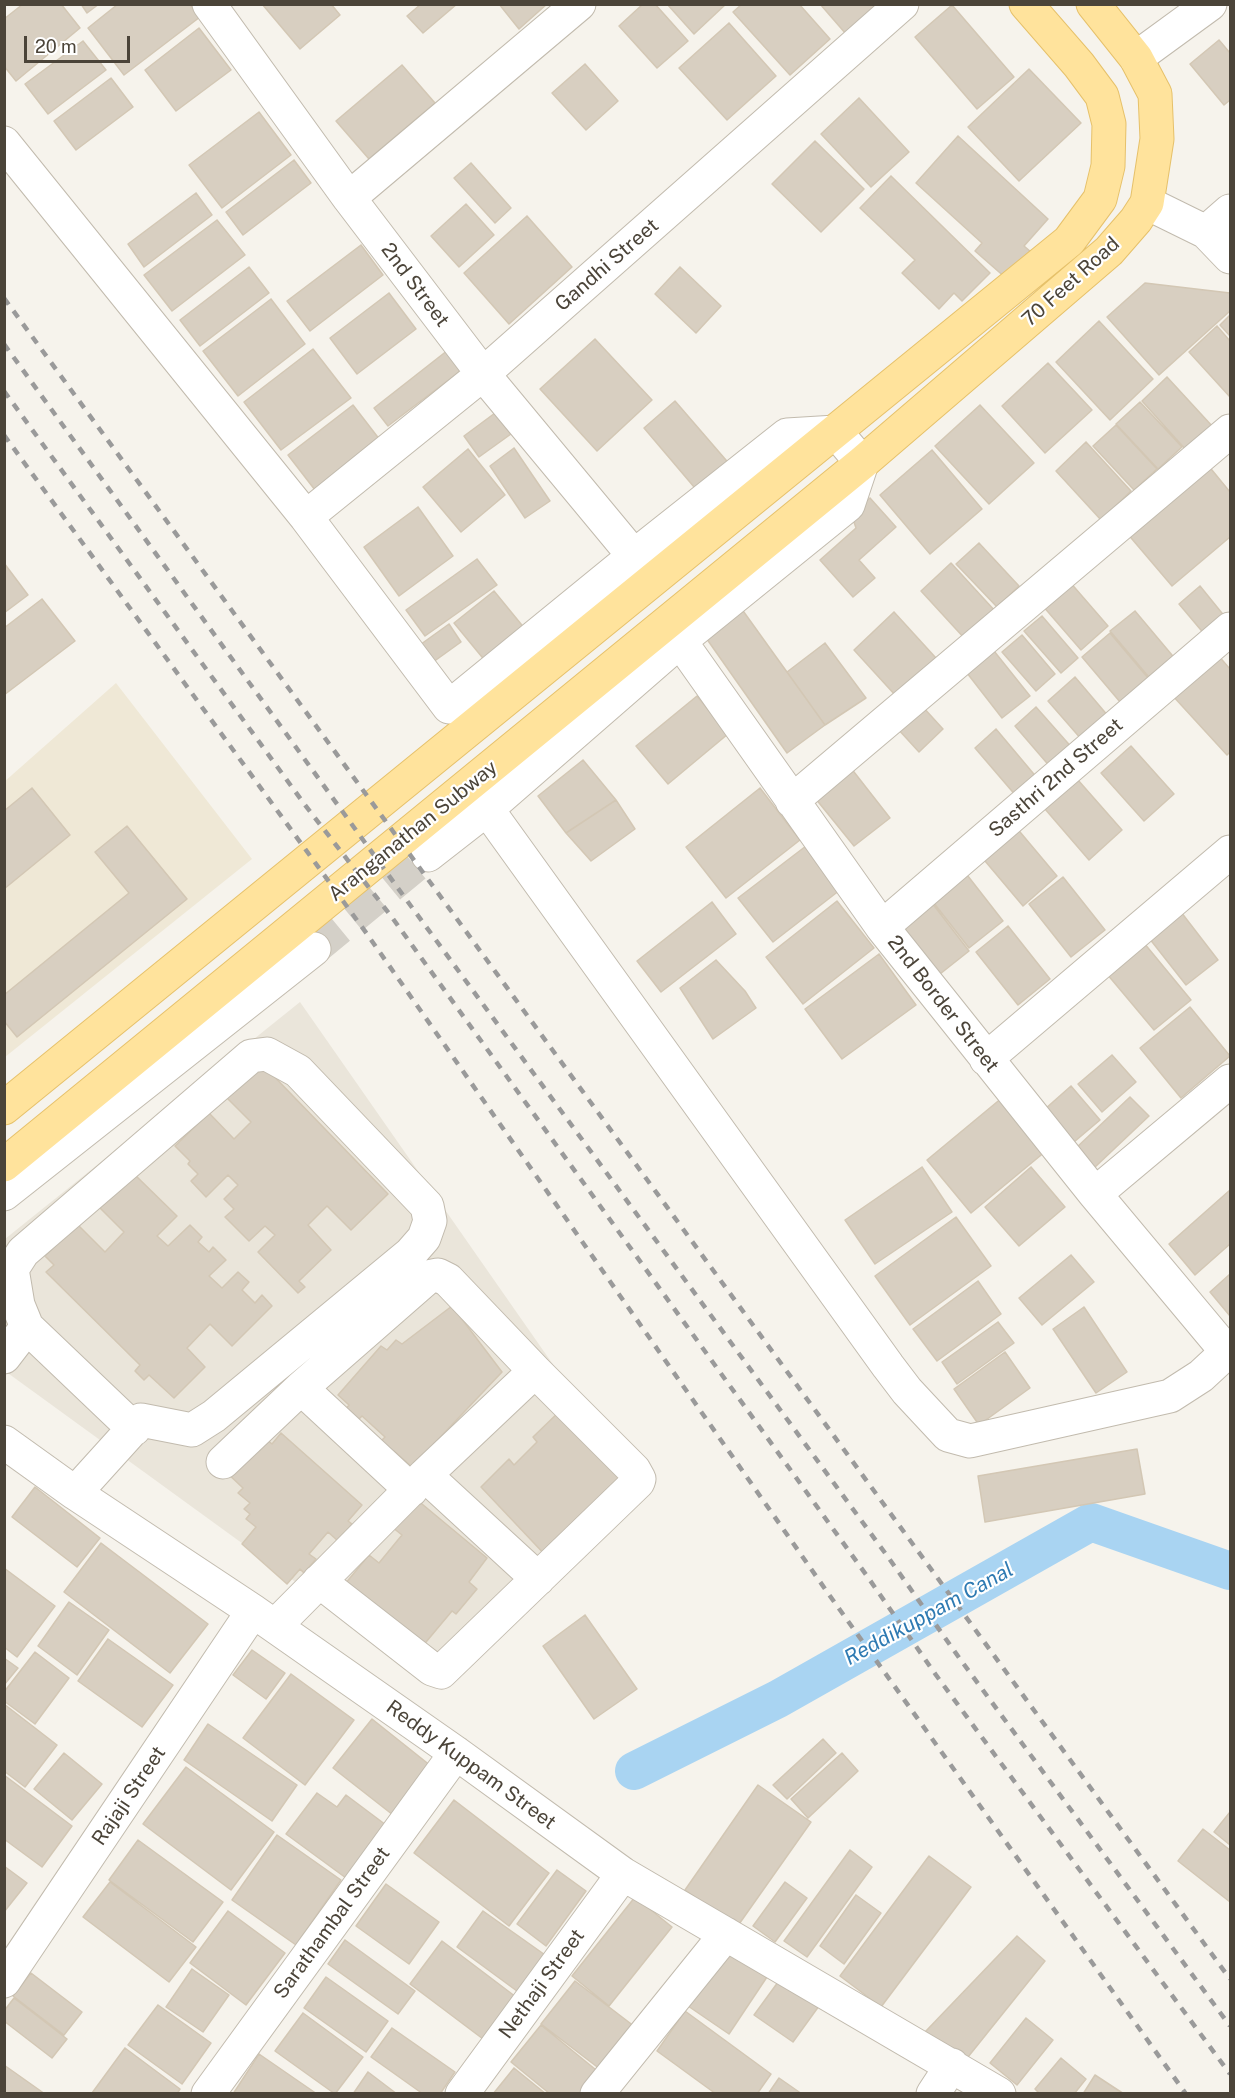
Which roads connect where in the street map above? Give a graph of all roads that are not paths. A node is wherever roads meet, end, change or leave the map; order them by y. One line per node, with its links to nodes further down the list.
1 (209, 4): 9 (street, 2nd Street)
2 (579, 4): 9 (street)
3 (902, 4): 14 (street, Gandhi Street)
4 (1026, 4): 16 (main road)
5 (1093, 4): 7 (main road, 70 Feet Road)
6 (1210, 4): 7 (street)
7 (1136, 58): 10 (main road, 70 Feet Road)
8 (4, 143): 19 (street)
9 (349, 198): 14 (street, 2nd Street)
10 (1147, 204): 12 (street); 17 (main road, 70 Feet Road)
11 (1230, 211): 12 (street)
12 (1206, 232): 13 (street)
13 (1230, 256)
14 (483, 374): 19 (street, Gandhi Street); 20 (street, 2nd Street)
15 (1230, 430): 23 (street)
16 (836, 432): 17 (street); 20 (street); 31 (main road)
17 (862, 463): 18 (main road, 70 Feet Road); 22 (street)
18 (821, 497): 32 (main road, Aranganathan Subway)
19 (306, 518): 20 (street)
20 (634, 556)
21 (1230, 630): 27 (street, Sasthri 2nd Street)
22 (680, 641): 23 (street, 2nd Border Street); 24 (street)
23 (792, 801): 27 (street, 2nd Border Street)
24 (487, 809): 26 (street); 36 (street)
25 (1230, 852): 29 (street)
26 (428, 855)
27 (882, 927): 29 (street, 2nd Border Street)
28 (314, 949): 33 (street)
29 (986, 1059): 34 (street, 2nd Border Street)
30 (1230, 1081): 34 (street)
31 (4, 1108)
32 (4, 1165)
33 (4, 1194)
34 (1095, 1194): 36 (street, 2nd Border Street)
35 (27, 1327): 37 (street); 40 (street); 40 (street)
36 (1228, 1350)
37 (4, 1357)
38 (535, 1371): 39 (street); 43 (street, Rajaji Street); 45 (street)
39 (301, 1388): 42 (street); 43 (street)
40 (134, 1429): 44 (street)
41 (7, 1448): 44 (street, Reddy Kuppam Street)
42 (223, 1462)
43 (418, 1483): 45 (street); 46 (street, Rajaji Street)
44 (75, 1493): 47 (street, Reddy Kuppam Street)
45 (538, 1579): 46 (street)
46 (319, 1581): 47 (street, Rajaji Street)
47 (264, 1618): 48 (street, Reddy Kuppam Street); 51 (street, Rajaji Street)
48 (456, 1753): 49 (street, Reddy Kuppam Street); 53 (street, Sarathambal Street)
49 (623, 1874): 50 (street, Reddy Kuppam Street); 54 (street, Nethaji Street)
50 (726, 1934): 52 (street, Reddy Kuppam Street); 55 (street)
51 (4, 1981)
52 (952, 2065): 56 (street); 57 (street, Reddy Kuppam Street)
53 (208, 2094)
54 (462, 2094)
55 (597, 2094)
56 (933, 2094)
57 (999, 2094)

